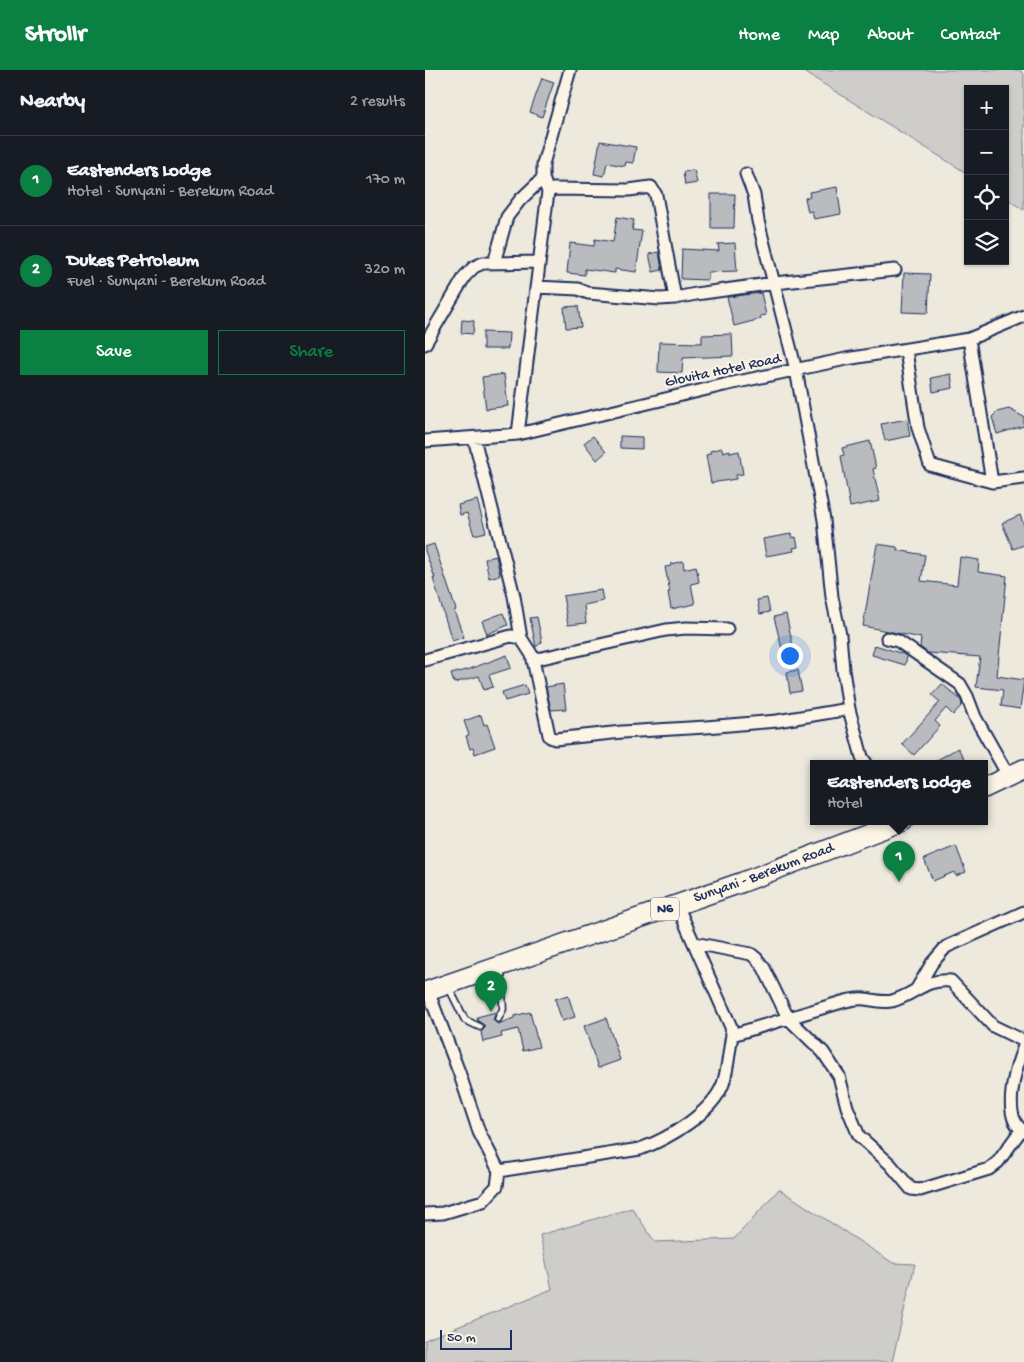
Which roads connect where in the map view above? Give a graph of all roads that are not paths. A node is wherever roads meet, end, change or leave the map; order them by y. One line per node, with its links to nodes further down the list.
1 (570, 70): 3 (street)
2 (746, 174): 8 (street)
3 (543, 178): 4 (street); 6 (street)
4 (548, 192): 5 (street); 10 (street)
5 (539, 262): 6 (street); 9 (street)
6 (494, 263): 13 (street)
7 (895, 270): 8 (street)
8 (775, 284): 10 (street); 15 (street)
9 (536, 286): 10 (street); 16 (street)
10 (675, 298)
11 (1024, 316): 12 (street, Glovita Hotel Road)
12 (969, 339): 14 (street, Glovita Hotel Road); 20 (street)
13 (425, 344)
14 (906, 351): 15 (street, Glovita Hotel Road); 20 (street)
15 (796, 370): 16 (street, Glovita Hotel Road); 26 (street)
16 (518, 434): 17 (street, Glovita Hotel Road)
17 (474, 438): 18 (street, Glovita Hotel Road); 22 (street)
18 (425, 441)
19 (1024, 478): 20 (street)
20 (992, 482)
21 (727, 629): 25 (street)
22 (521, 638): 24 (street); 25 (street)
23 (887, 638): 28 (street)
24 (425, 660)
25 (533, 660): 26 (street)
26 (849, 709): 27 (street)
27 (864, 760)
28 (1016, 773): 29 (main road)
29 (988, 786)
30 (889, 825): 31 (main road, Sunyani - Berekum Road / N6)
31 (677, 905): 33 (street); 34 (main road, Sunyani - Berekum Road / N6)
32 (1024, 912): 37 (street)
33 (694, 943): 38 (street); 41 (street)
34 (501, 966): 35 (main road, Sunyani - Berekum Road / N6); 39 (lane)
35 (447, 984): 36 (main road, Sunyani - Berekum Road / N6); 40 (lane)
36 (426, 991): 45 (street)
37 (915, 991): 38 (street); 42 (street)
38 (788, 1018): 41 (street); 44 (street)
39 (498, 1019)
40 (480, 1027)
41 (732, 1035): 45 (street)
42 (1024, 1041)
43 (1024, 1046): 44 (street)
44 (1022, 1130)
45 (499, 1171): 46 (street)
46 (425, 1214)

